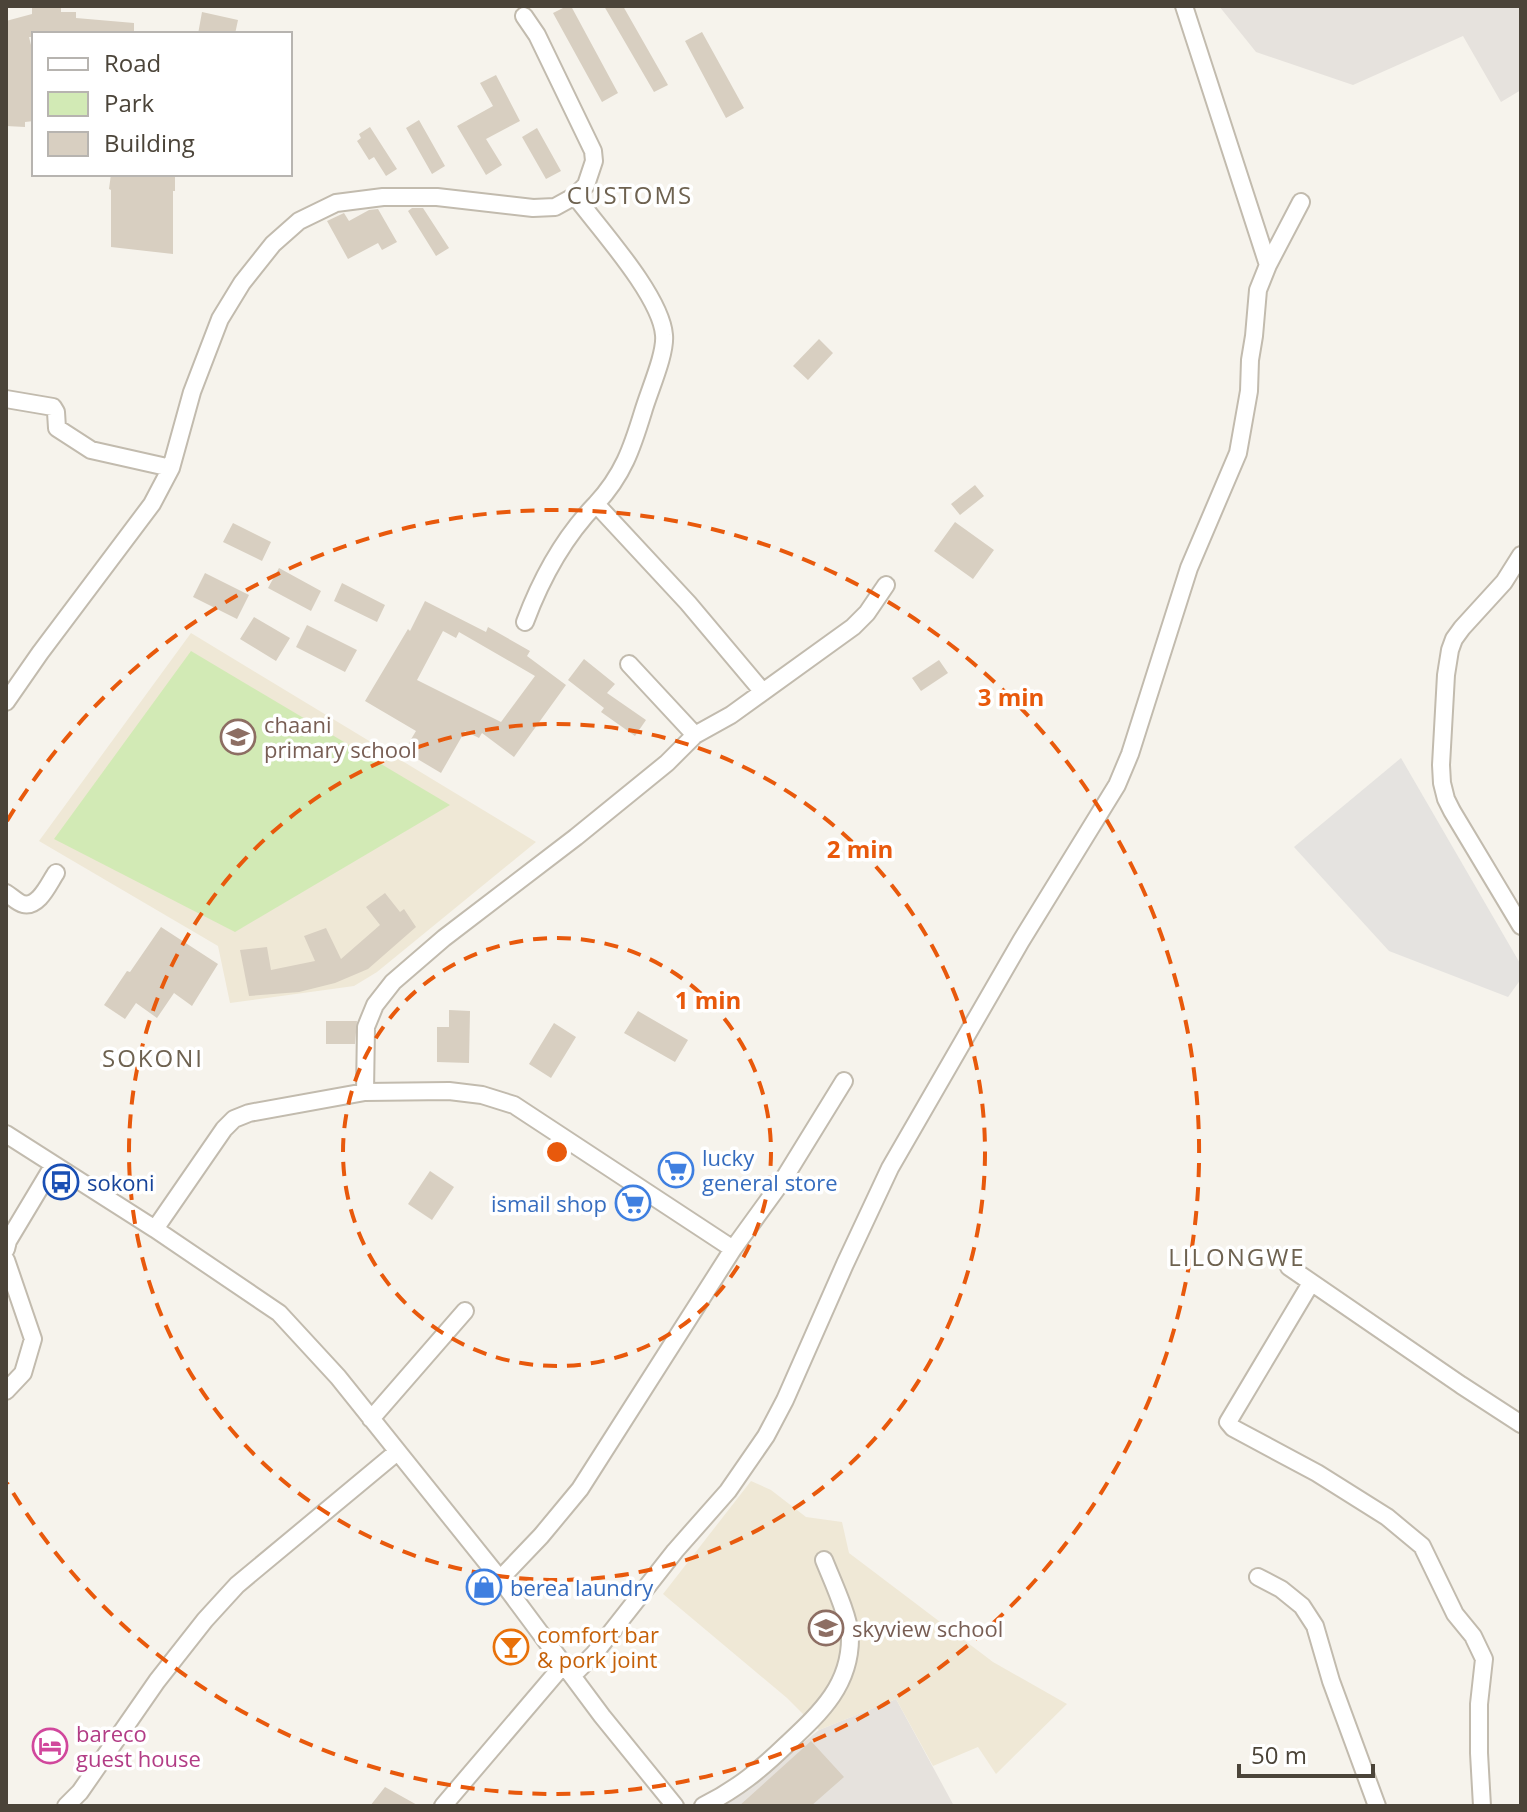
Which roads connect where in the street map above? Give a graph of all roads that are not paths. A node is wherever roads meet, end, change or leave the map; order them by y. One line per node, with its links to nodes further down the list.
1 (1184, 6): 5 (street)
2 (524, 16): 3 (street)
3 (575, 196): 7 (street); 8 (street)
4 (1301, 202): 5 (street)
5 (1268, 265): 37 (street)
6 (6, 399): 7 (street)
7 (171, 468): 14 (street)
8 (596, 504): 11 (street); 13 (street)
9 (1521, 555): 18 (street)
10 (886, 585): 13 (street)
11 (525, 622)
12 (629, 664): 15 (street)
13 (763, 692): 15 (street)
14 (6, 702)
15 (695, 735): 20 (street)
16 (56, 873): 17 (street)
17 (6, 893)
18 (1521, 926)
19 (844, 1081): 25 (street)
20 (365, 1092): 23 (street); 25 (street)
21 (6, 1134): 22 (street)
22 (53, 1166): 23 (street); 24 (street)
23 (155, 1229): 31 (street)
24 (6, 1249)
25 (733, 1249): 36 (street)
26 (6, 1260): 30 (street)
27 (1289, 1267): 28 (street)
28 (1311, 1283): 32 (street); 43 (street)
29 (465, 1311): 31 (street)
30 (6, 1391)
31 (371, 1419): 33 (street)
32 (1521, 1424)
33 (397, 1452): 36 (street); 38 (street)
34 (824, 1560): 41 (street)
35 (1258, 1577): 42 (street)
36 (500, 1579): 37 (street)
37 (568, 1669): 39 (street); 40 (street)
38 (66, 1806)
39 (443, 1806)
40 (675, 1806)
41 (703, 1806)
42 (1377, 1806)
43 (1482, 1806)

